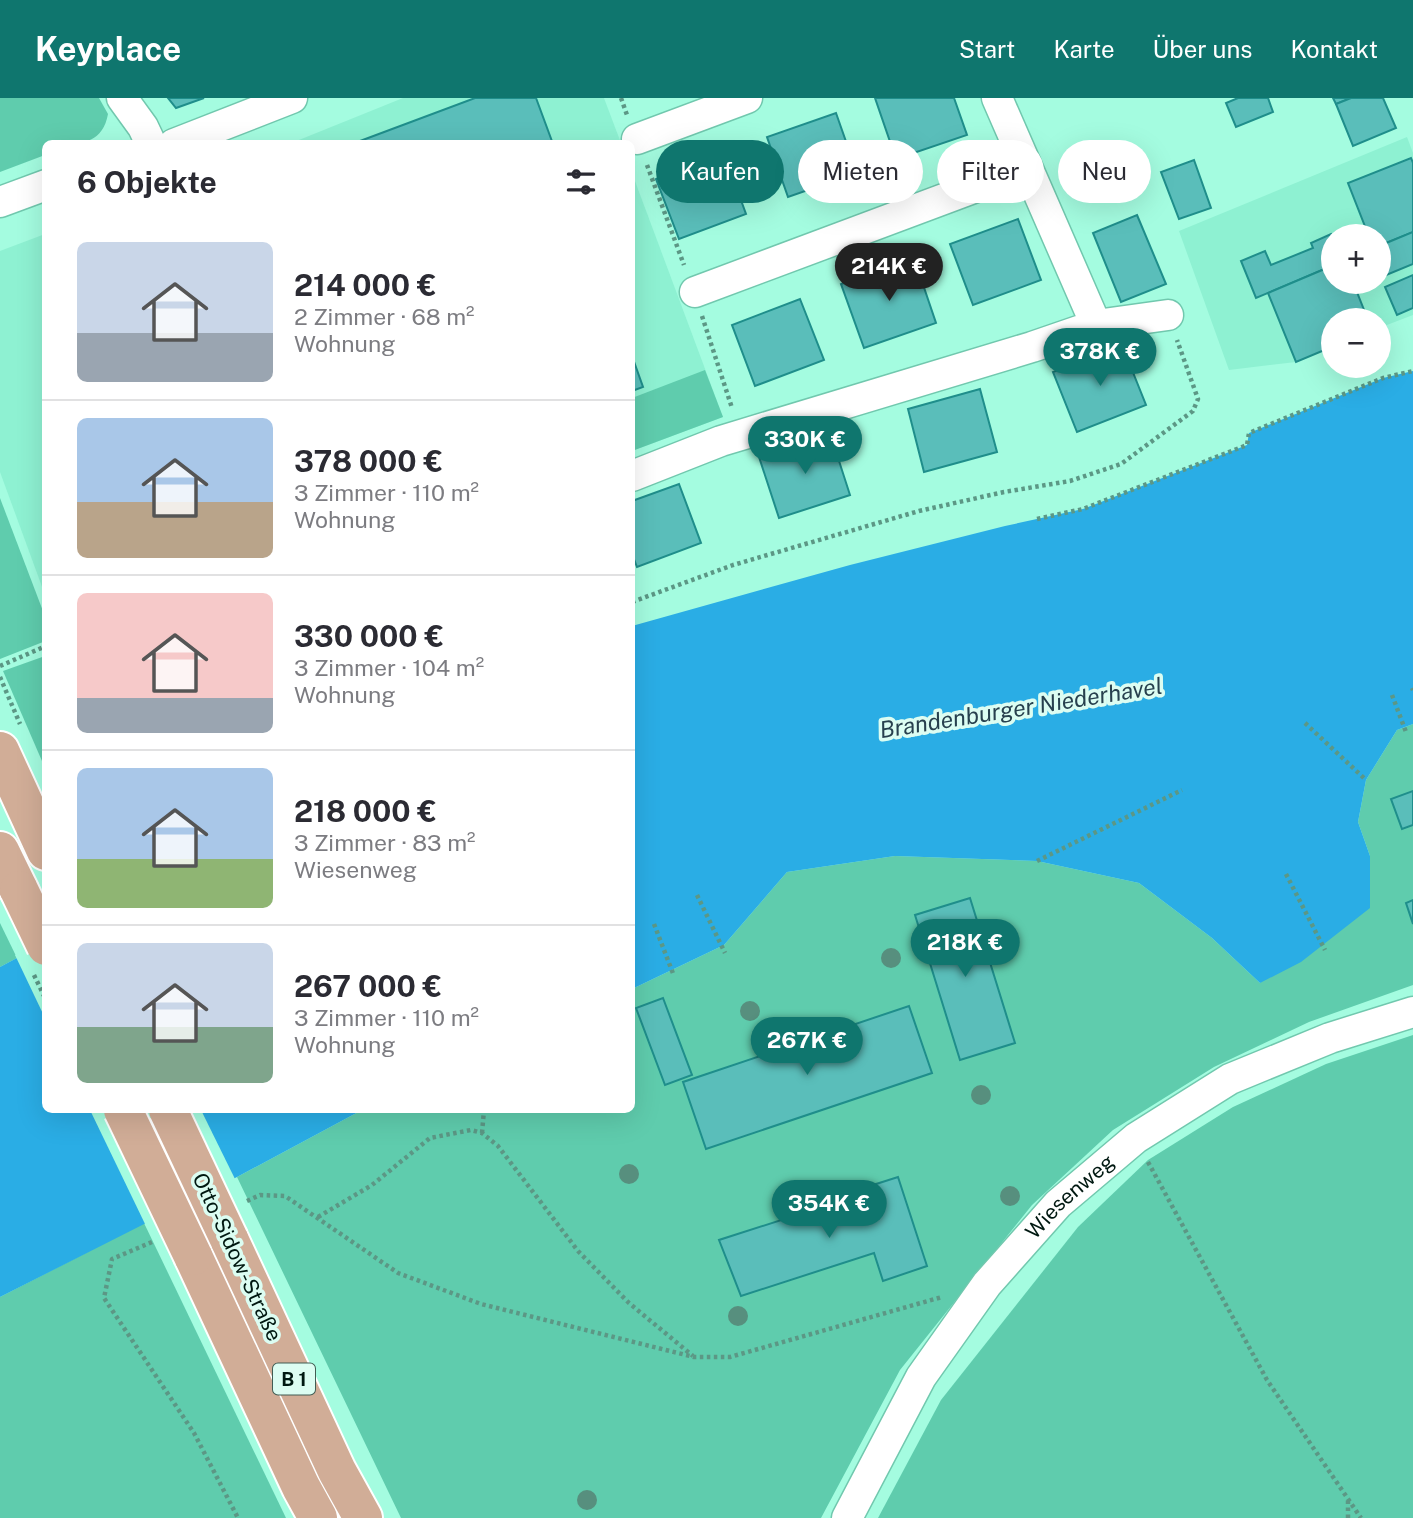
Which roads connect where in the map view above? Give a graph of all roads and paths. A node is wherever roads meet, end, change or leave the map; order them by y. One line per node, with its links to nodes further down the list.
1 (122, 98): 6 (street)
2 (292, 98): 7 (street)
3 (747, 98): 5 (street)
4 (997, 98): 8 (street)
5 (637, 139)
6 (149, 140)
7 (184, 140)
8 (1015, 140)
9 (42, 186): 10 (street)
10 (0, 202)
11 (937, 202): 13 (street)
12 (1042, 203): 15 (street)
13 (695, 292)
14 (1168, 315): 15 (street); 19 (path)
15 (1096, 325): 17 (street)
16 (1413, 371): 18 (path)
17 (635, 475)
18 (1037, 519)
19 (635, 601)
20 (42, 648): 21 (path)
21 (0, 666)
22 (1392, 695): 24 (path)
23 (1305, 723): 26 (path)
24 (1406, 732)
25 (0, 751): 28 (main road)
26 (1366, 780)
27 (1182, 790): 30 (path)
28 (42, 842)
29 (0, 851): 34 (main road, bridge)
30 (1037, 861)
31 (1286, 874): 35 (path)
32 (696, 895): 36 (path)
33 (654, 924): 37 (path)
34 (42, 938)
35 (1325, 950)
36 (725, 953)
37 (674, 976)
38 (1413, 1012): 43 (street, Wiesenweg)
39 (124, 1113): 46 (main road, Otto-Sidow-Straße / B 1, bridge)
40 (170, 1113): 45 (main road, Otto-Sidow-Straße / B 1, bridge)
41 (484, 1113): 42 (path)
42 (482, 1133): 44 (path); 48 (path)
43 (1136, 1138): 47 (street, Wiesenweg); 49 (path)
44 (318, 1217): 45 (path); 48 (path)
45 (232, 1222): 52 (main road, Otto-Sidow-Straße / B 1)
46 (177, 1247): 50 (path); 51 (main road, Otto-Sidow-Straße / B 1)
47 (987, 1284): 48 (path); 53 (street, Wiesenweg)
48 (694, 1357)
49 (1349, 1497): 54 (path); 55 (path)
50 (238, 1518)
51 (318, 1518)
52 (363, 1518)
53 (847, 1518)
54 (1348, 1518)
55 (1361, 1518)

